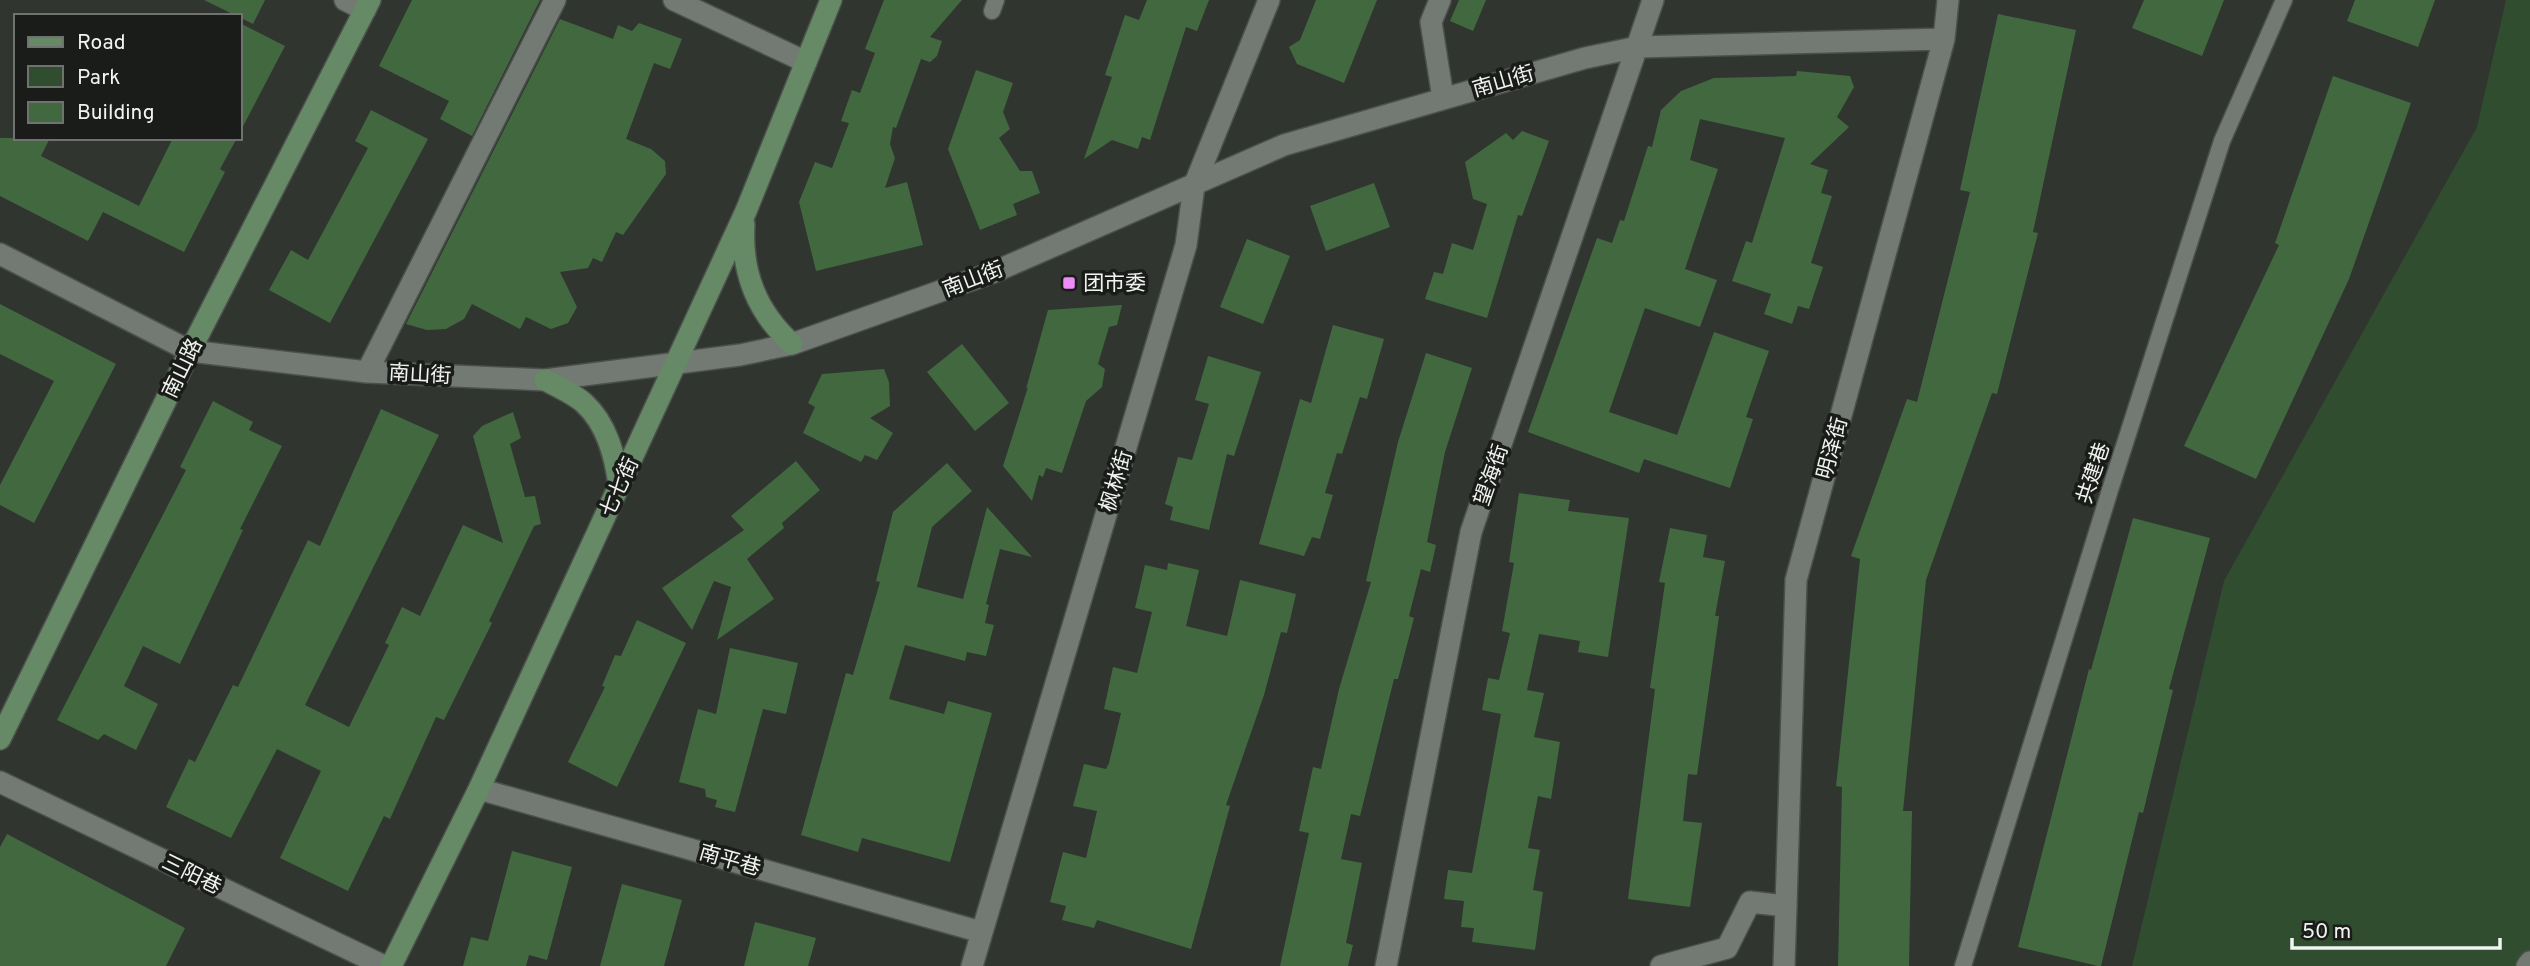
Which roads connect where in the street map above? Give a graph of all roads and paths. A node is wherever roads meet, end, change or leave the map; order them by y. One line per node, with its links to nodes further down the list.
1 (345, 0): 10 (street)
2 (555, 0): 21 (street)
3 (674, 0): 13 (street)
4 (831, 0): 13 (main road, 七七街)
5 (1269, 0): 15 (street, 枫林街)
6 (1440, 0): 14 (street)
7 (1653, 0): 12 (street, 望海街)
8 (1948, 0): 11 (street, 明泽街)
9 (2284, 0): 35 (lane, 共建巷)
10 (367, 5): 19 (main road, 南山路)
11 (1944, 39): 12 (street, 南山街); 27 (street, 明泽街)
12 (1638, 47): 14 (street, 南山街); 32 (street, 望海街)
13 (806, 62): 16 (main road, 七七街)
14 (1443, 98): 15 (street, 南山街)
15 (1194, 186): 18 (street, 南山街); 28 (street, 枫林街)
16 (746, 211): 18 (main road); 20 (main road, 七七街)
17 (0, 254): 19 (street, 南山街)
18 (792, 344): 20 (street, 南山街)
19 (190, 351): 21 (street, 南山街); 24 (main road, 南山路)
20 (675, 364): 22 (street, 南山街); 23 (main road, 七七街)
21 (367, 372): 22 (street, 南山街)
22 (545, 380): 23 (main road)
23 (620, 485): 26 (main road, 七七街)
24 (0, 739)
25 (0, 782): 29 (street, 三阳巷)
26 (479, 789): 28 (street, 南平巷); 30 (main road, 七七街)
27 (1786, 906): 33 (street); 34 (street, 明泽街)
28 (981, 932): 31 (street, 枫林街)
29 (384, 966)
30 (391, 966)
31 (972, 966)
32 (1386, 966)
33 (1661, 966)
34 (1784, 966)
35 (1964, 966)

